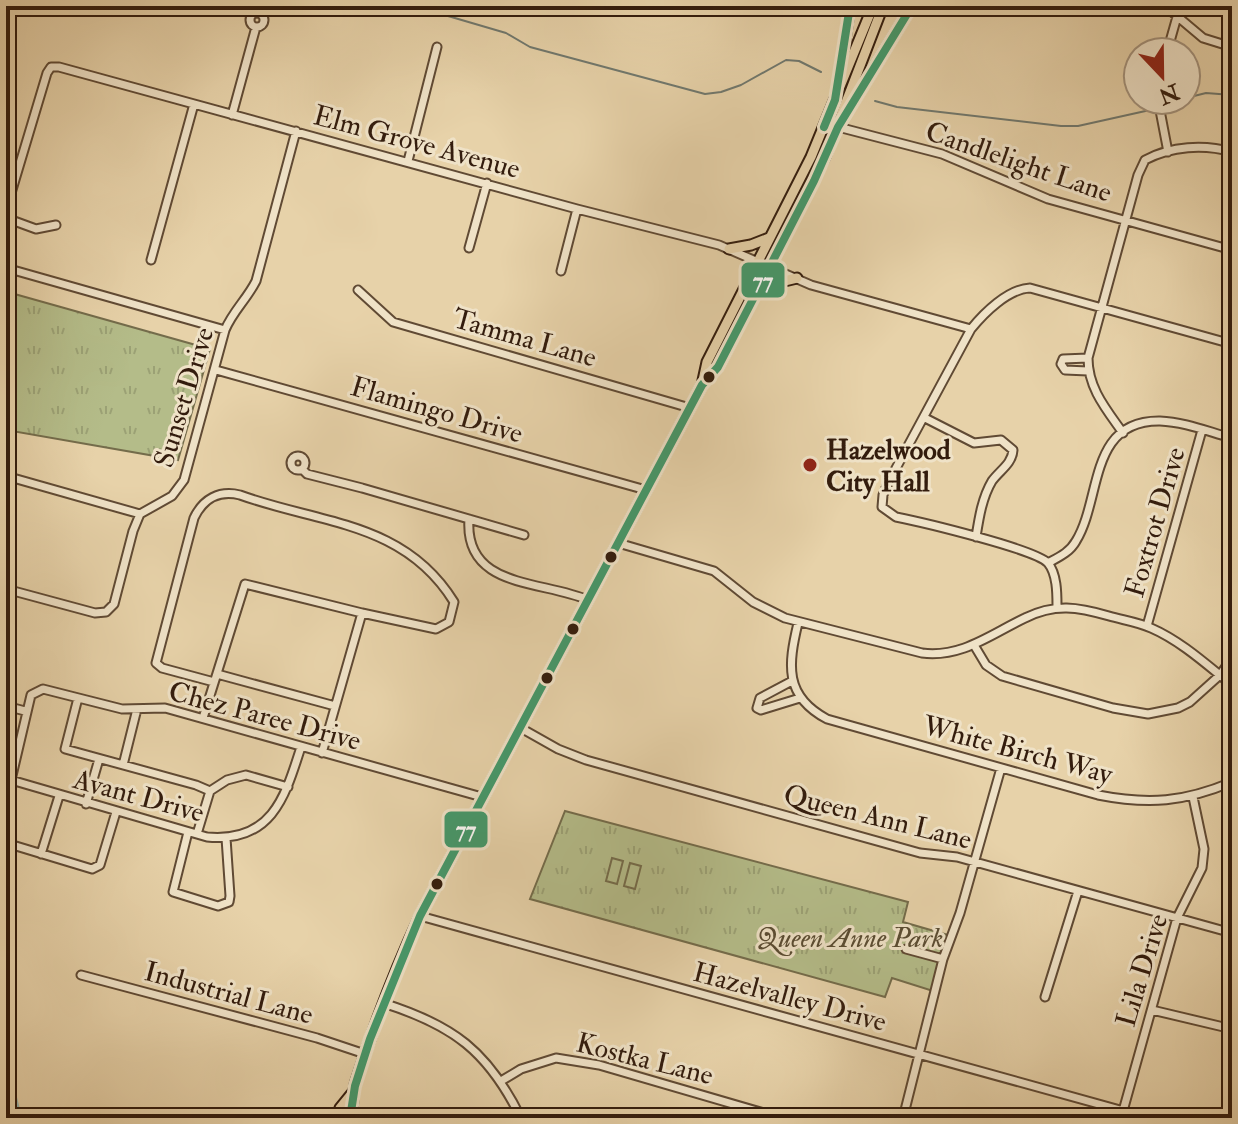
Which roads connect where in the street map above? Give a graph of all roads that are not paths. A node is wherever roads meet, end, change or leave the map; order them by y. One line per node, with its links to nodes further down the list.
1 (850, 6): 12 (main road)
2 (873, 6): 12 (main road)
3 (883, 6): 16 (main road)
4 (912, 6): 16 (main road)
5 (1165, 6): 7 (street)
6 (1180, 6): 7 (street)
7 (1177, 18): 9 (street); 11 (street)
8 (256, 27): 14 (street)
9 (1172, 36)
10 (437, 47): 20 (street)
11 (1232, 47)
12 (835, 100): 27 (main road)
13 (194, 104): 14 (street, Elm Grove Avenue); 23 (street, Elm Grove Avenue); 31 (street)
14 (232, 115): 17 (street, Elm Grove Avenue)
15 (1161, 116): 18 (street)
16 (838, 127): 25 (street, Candlelight Lane); 33 (main road)
17 (296, 131): 20 (street, Elm Grove Avenue); 41 (street, Sunset Drive)
18 (1168, 152): 19 (street); 25 (street)
19 (1232, 152)
20 (408, 161): 21 (street, Elm Grove Avenue)
21 (487, 183): 22 (street, Elm Grove Avenue); 28 (street)
22 (577, 209): 29 (street, Elm Grove Avenue); 35 (street)
23 (6, 210)
24 (6, 218): 26 (street)
25 (1125, 219): 30 (street, Candlelight Lane); 39 (street)
26 (56, 225)
27 (769, 238): 29 (main road); 32 (main road)
28 (469, 248)
29 (729, 249): 32 (street, Elm Grove Avenue)
30 (1232, 250)
31 (151, 260)
32 (757, 260): 33 (street, Elm Grove Avenue); 46 (main road)
33 (769, 265): 36 (street, Elm Grove Avenue); 38 (main road)
34 (6, 268): 41 (street)
35 (561, 271)
36 (797, 278): 38 (main road); 40 (street, Elm Grove Avenue)
37 (358, 290): 47 (street, Tamma Lane)
38 (753, 297): 46 (main road)
39 (1102, 309): 40 (street); 42 (street); 43 (street)
40 (971, 329): 48 (street)
41 (225, 330): 44 (street, Sunset Drive)
42 (1232, 344)
43 (1088, 358): 45 (street); 45 (street)
44 (216, 370): 54 (street, Flamingo Drive); 55 (street, Sunset Drive)
45 (1088, 371): 50 (street)
46 (702, 385): 47 (main road)
47 (690, 408): 54 (main road)
48 (925, 418): 58 (street); 58 (street)
49 (1202, 430): 50 (street); 51 (street); 66 (street, Foxtrot Drive)
50 (1123, 433): 60 (street)
51 (1232, 438)
52 (302, 469): 56 (street)
53 (6, 476): 55 (street)
54 (646, 490): 59 (main road)
55 (140, 514): 61 (street)
56 (469, 519): 57 (street); 62 (street)
57 (524, 535)
58 (976, 537): 60 (street)
59 (618, 543): 62 (main road); 65 (street)
60 (1048, 563): 63 (street)
61 (6, 589)
62 (588, 600): 81 (main road)
63 (1057, 606): 66 (street); 67 (street)
64 (362, 613): 70 (street); 70 (street); 77 (street)
65 (798, 623): 67 (street); 71 (street, White Birch Way)
66 (1147, 626): 69 (street)
67 (974, 645): 69 (street)
68 (1232, 658): 69 (street)
69 (1220, 675): 72 (street)
70 (216, 678): 77 (street); 80 (street)
71 (792, 681): 75 (street, White Birch Way); 75 (street)
72 (1232, 685)
73 (36, 691): 74 (street, Chez Paree Drive); 79 (street, Avant Drive)
74 (78, 698): 78 (street, Chez Paree Drive); 84 (street)
75 (800, 698): 86 (street, White Birch Way)
76 (6, 706): 79 (street)
77 (335, 706): 83 (street)
78 (137, 709): 80 (street, Chez Paree Drive); 85 (street)
79 (25, 711): 87 (street, Avant Drive)
80 (203, 718): 82 (street, Chez Paree Drive)
81 (519, 727): 92 (main road); 100 (street, Queen Ann Lane)
82 (301, 747): 83 (street, Chez Paree Drive); 89 (street, Avant Drive)
83 (322, 753): 92 (street, Chez Paree Drive)
84 (99, 759): 85 (street); 94 (street)
85 (123, 765): 90 (street)
86 (1001, 768): 93 (street, White Birch Way); 100 (street)
87 (8, 782): 91 (street, Avant Drive)
88 (1232, 782): 93 (street, White Birch Way)
89 (288, 787): 90 (street); 97 (street, Avant Drive)
90 (210, 791): 96 (street)
91 (59, 796): 94 (street, Avant Drive); 99 (street)
92 (482, 797): 102 (main road)
93 (1193, 797): 103 (street, Lila Drive)
94 (86, 804): 95 (street, Avant Drive)
95 (116, 812): 96 (street, Avant Drive); 99 (street)
96 (193, 833): 97 (street, Avant Drive); 97 (street)
97 (226, 838)
98 (6, 843): 99 (street)
99 (41, 854)
100 (974, 862): 101 (street, Queen Ann Lane); 106 (street)
101 (1078, 891): 103 (street, Queen Ann Lane); 108 (street)
102 (420, 916): 109 (main road); 113 (street, Hazelvalley Drive)
103 (1177, 918): 104 (street, Queen Ann Lane); 110 (street, Lila Drive)
104 (1232, 933)
105 (906, 949): 106 (street)
106 (943, 959): 113 (street)
107 (81, 975): 112 (street, Industrial Lane)
108 (1045, 997)
109 (383, 1003): 112 (main road); 114 (street)
110 (1152, 1010): 111 (street); 116 (street, Lila Drive)
111 (1232, 1029)
112 (365, 1054): 115 (main road)
113 (919, 1055): 116 (street, Hazelvalley Drive); 121 (street)
114 (501, 1081): 119 (street); 120 (street, Kostka Lane)
115 (353, 1092): 117 (main road); 118 (main road)
116 (1123, 1111): 122 (street, Hazelvalley Drive)
117 (337, 1118)
118 (350, 1118)
119 (521, 1118)
120 (781, 1118)
121 (903, 1118)
122 (1149, 1118)

